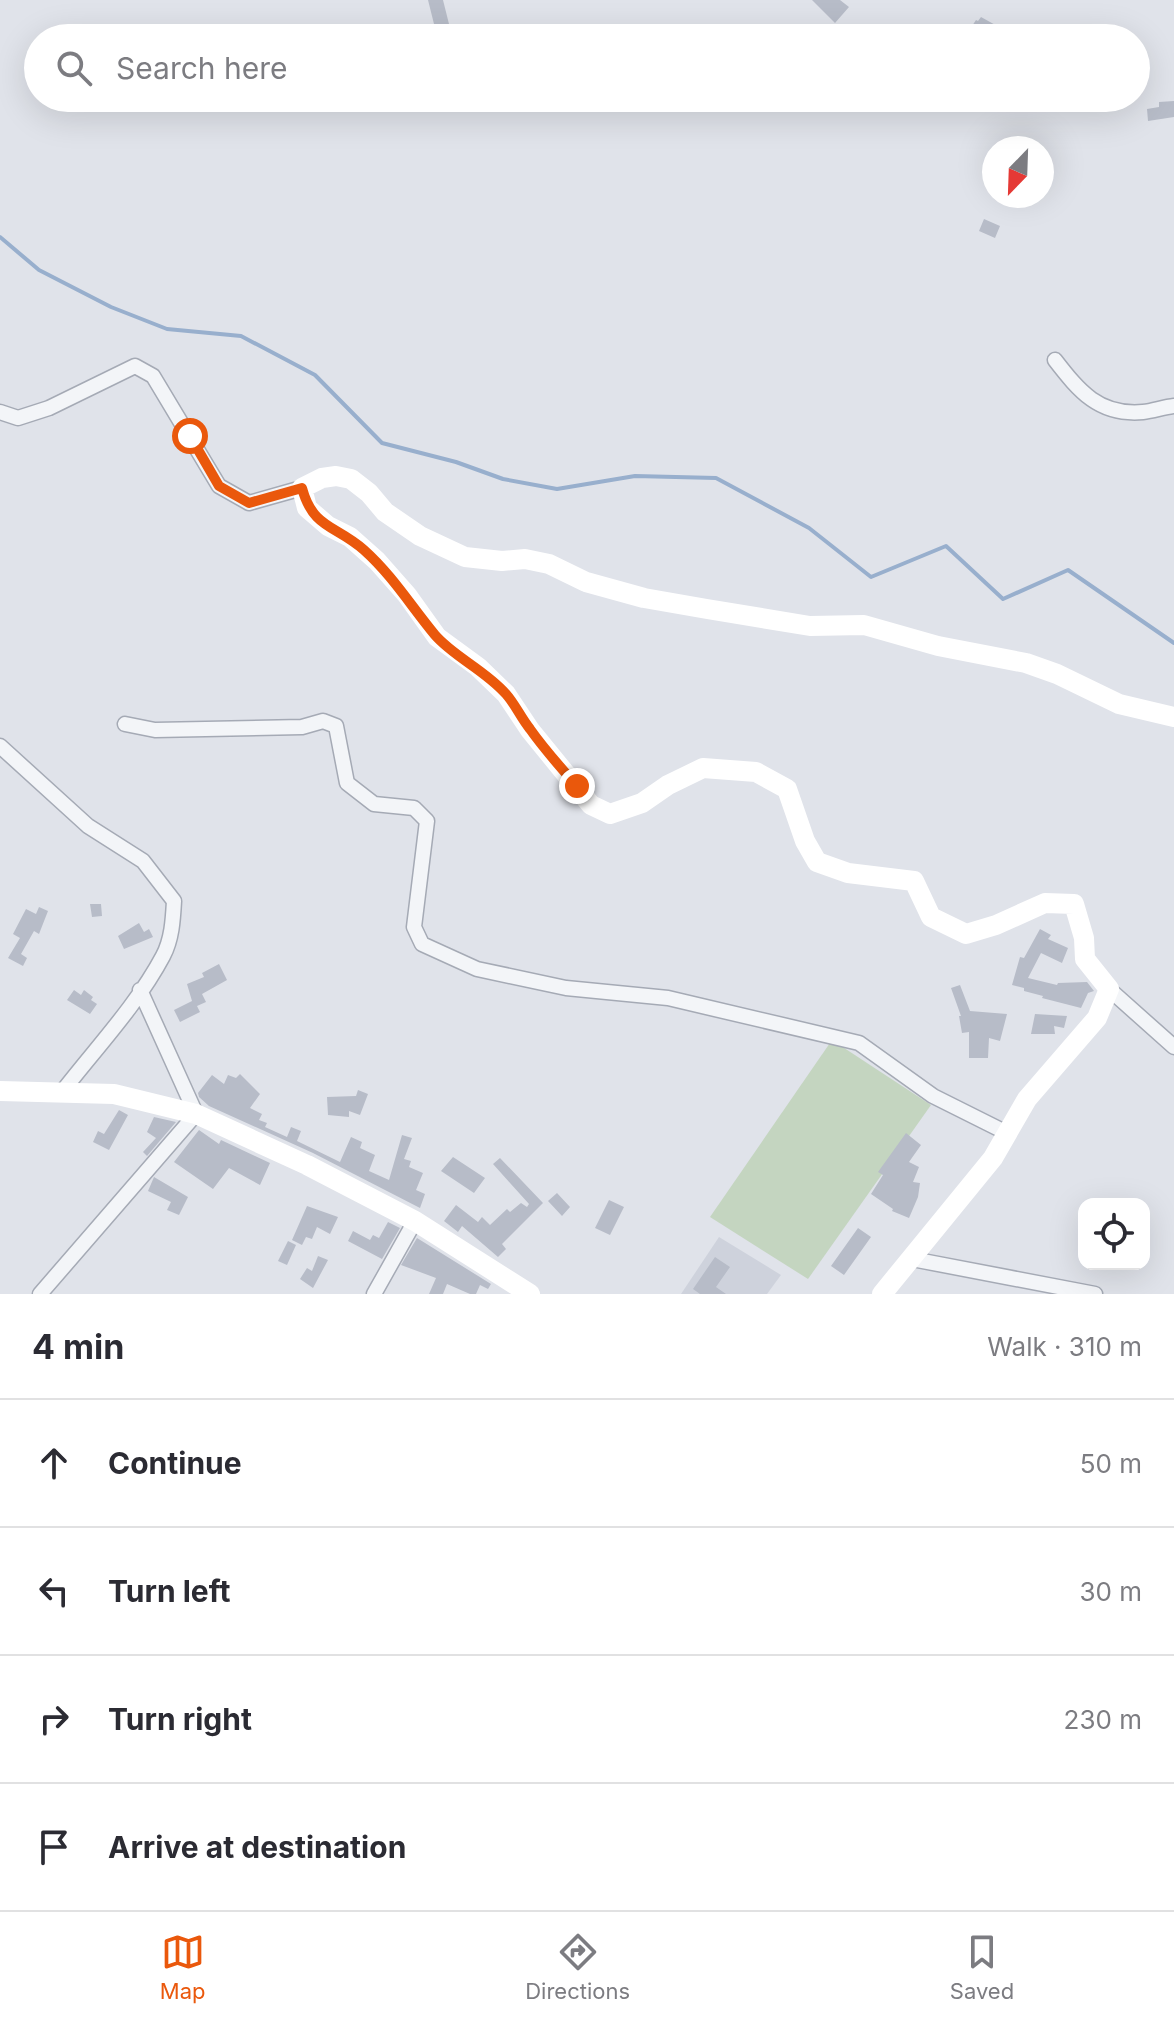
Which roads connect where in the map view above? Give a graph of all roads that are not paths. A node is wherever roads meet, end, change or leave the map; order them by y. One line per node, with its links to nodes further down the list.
1 (1055, 360): 2 (street)
2 (1174, 406)
3 (0, 412): 4 (street)
4 (302, 488): 5 (street); 8 (street)
5 (1174, 717)
6 (125, 724): 14 (street)
7 (0, 746): 9 (street)
8 (1109, 989): 10 (street); 14 (street)
9 (140, 990): 12 (street); 13 (street)
10 (1174, 1047)
11 (0, 1091): 12 (street)
12 (62, 1092): 13 (street)
13 (196, 1114): 15 (street); 17 (street)
14 (1007, 1133): 16 (street)
15 (415, 1221): 18 (street); 19 (street)
16 (912, 1259): 20 (street); 21 (street)
17 (40, 1294)
18 (374, 1294)
19 (530, 1294)
20 (882, 1294)
21 (1095, 1294)

